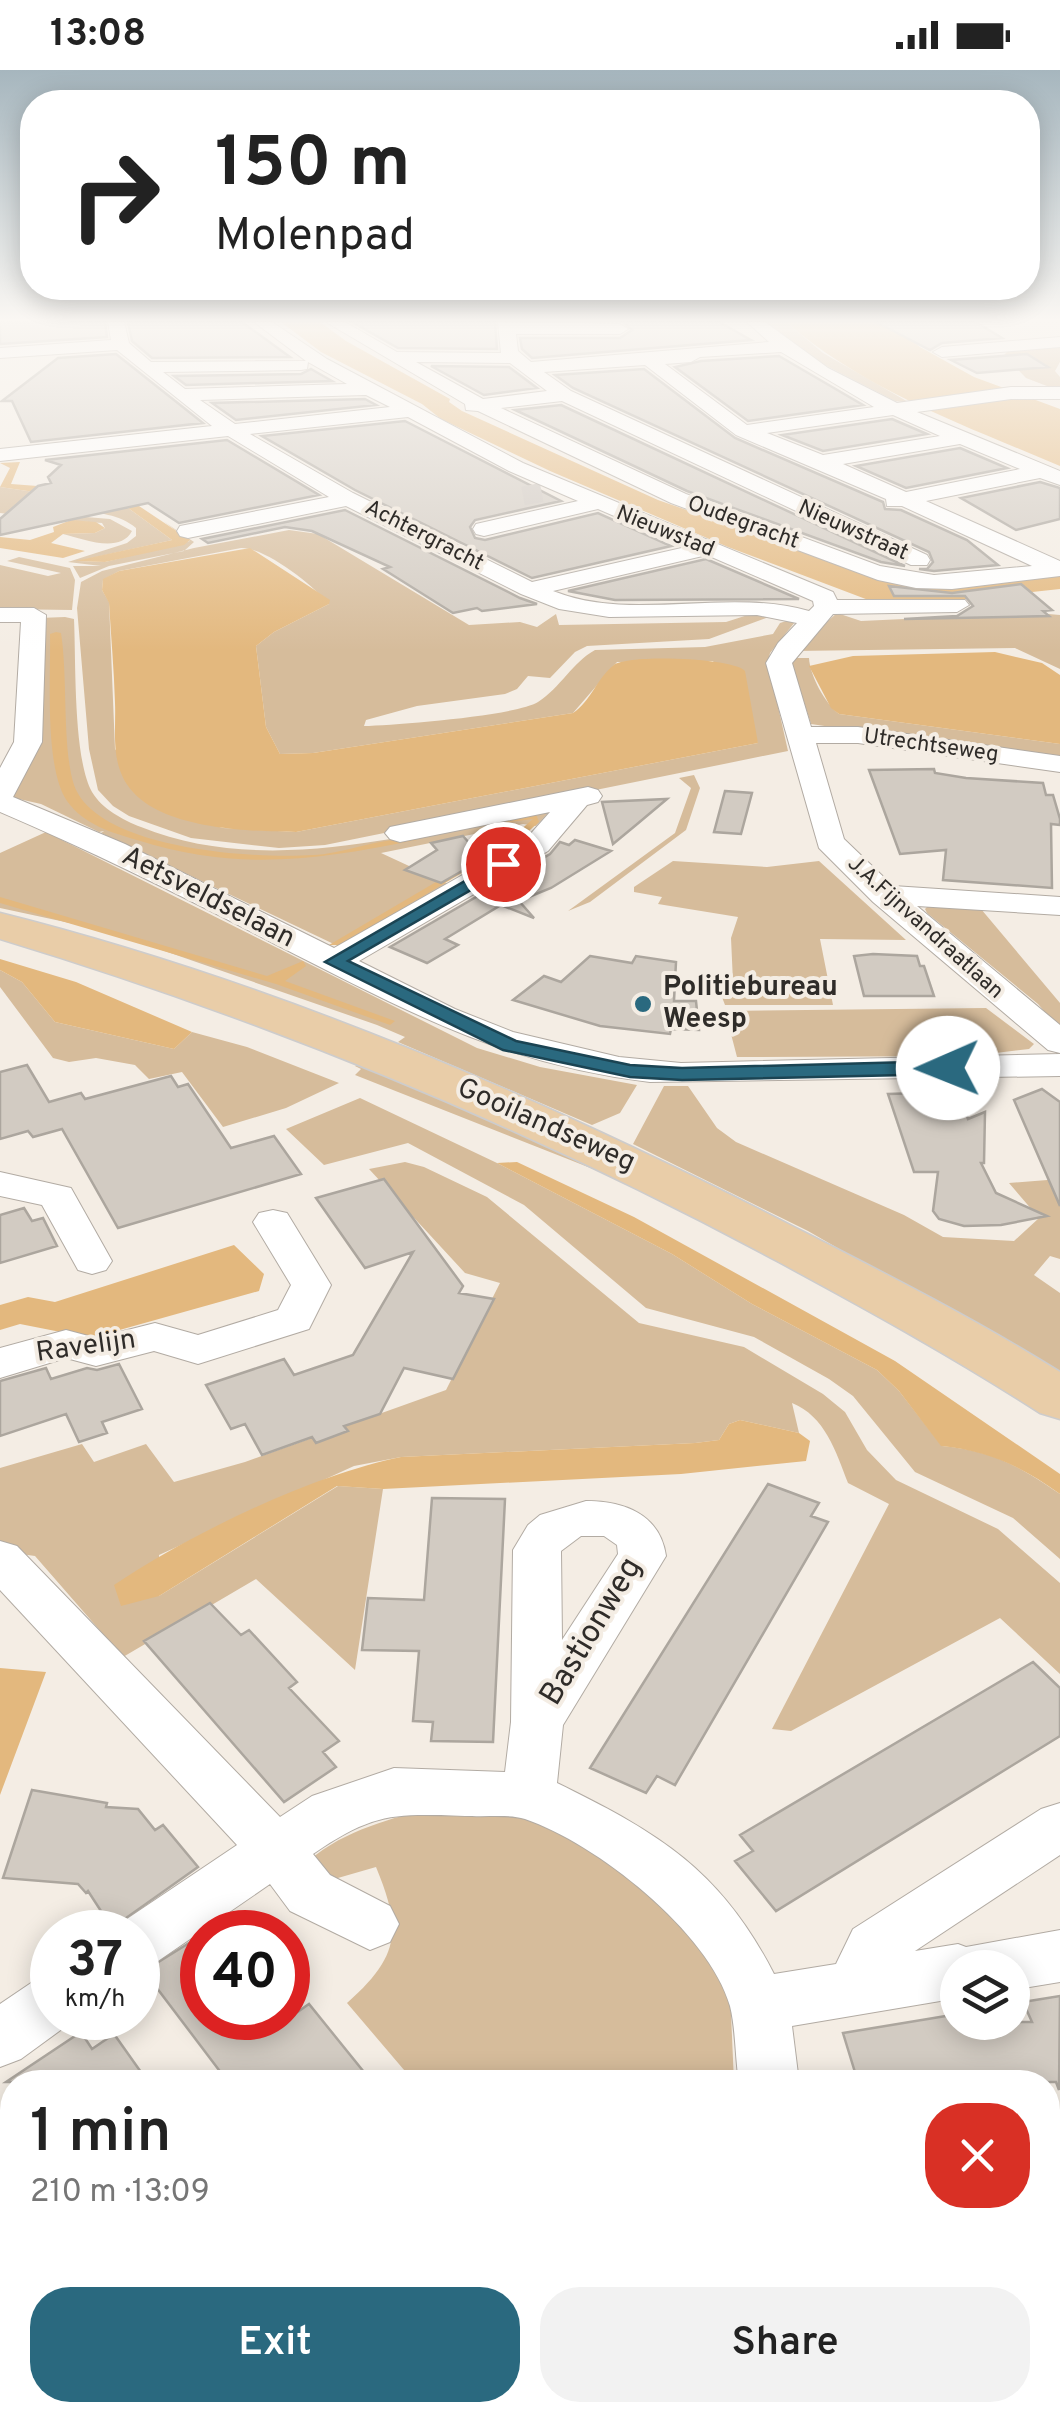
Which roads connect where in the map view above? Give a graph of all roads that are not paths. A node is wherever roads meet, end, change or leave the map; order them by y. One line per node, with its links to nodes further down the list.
1 (215, 432): 11 (street)
2 (234, 432): 15 (street, Achtergracht)
3 (455, 432): 17 (street, Nieuwstad)
4 (524, 432): 22 (street, Oudegracht)
5 (642, 432): 10 (street, Nieuwstraat)
6 (739, 432): 10 (street)
7 (746, 432): 12 (street)
8 (948, 432): 9 (street)
9 (962, 438): 12 (street); 13 (street)
10 (666, 442): 14 (street, Nieuwstraat)
11 (0, 455)
12 (822, 462): 14 (street); 16 (street)
13 (1051, 475): 16 (street)
14 (735, 476): 18 (street, Nieuwstraat)
15 (350, 499): 21 (street); 27 (street, Achtergracht)
16 (904, 499): 18 (street); 19 (street)
17 (596, 503): 20 (street); 24 (street, Nieuwstad)
18 (825, 519): 22 (street); 23 (street, Nieuwstraat)
19 (962, 527): 23 (street); 25 (street)
20 (484, 529)
21 (188, 532)
22 (768, 534): 26 (street, Oudegracht)
23 (886, 546): 26 (street, Nieuwstraat)
24 (706, 549): 27 (street); 29 (street, Nieuwstad)
25 (1059, 569): 26 (street, Oudegracht)
26 (964, 579)
27 (531, 589): 29 (street, Achtergracht)
28 (1028, 598): 29 (street, Achtergracht)
29 (820, 614): 31 (street)
30 (0, 616): 33 (street)
31 (802, 735): 32 (street, Utrechtseweg); 35 (street, J.A.Fijnvandraatlaan)
32 (1060, 764)
33 (0, 798): 38 (street, Aetsveldselaan)
34 (400, 834): 38 (street)
35 (884, 895): 36 (street); 39 (street, J.A.Fijnvandraatlaan)
36 (1060, 906)
37 (0, 926): 45 (main road, Gooilandseweg)
38 (334, 962): 40 (street, Aetsveldselaan)
39 (1060, 1043)
40 (1060, 1065)
41 (0, 1184): 43 (street)
42 (272, 1222): 44 (street, Ravelijn)
43 (92, 1261)
44 (0, 1362)
45 (1060, 1399)
46 (0, 1559): 50 (street)
47 (537, 1722): 48 (street, Bastionweg)
48 (529, 1796): 50 (street); 57 (street)
49 (1060, 1826): 56 (street)
50 (276, 1849): 51 (street); 52 (street)
51 (370, 1924)
52 (160, 1928)
53 (1060, 1956): 54 (street)
54 (1030, 1961)
55 (940, 1974): 56 (street)
56 (855, 1986): 57 (street)
57 (759, 2004): 60 (street)
58 (30, 2018): 59 (street)
59 (0, 2039)
60 (767, 2070)

